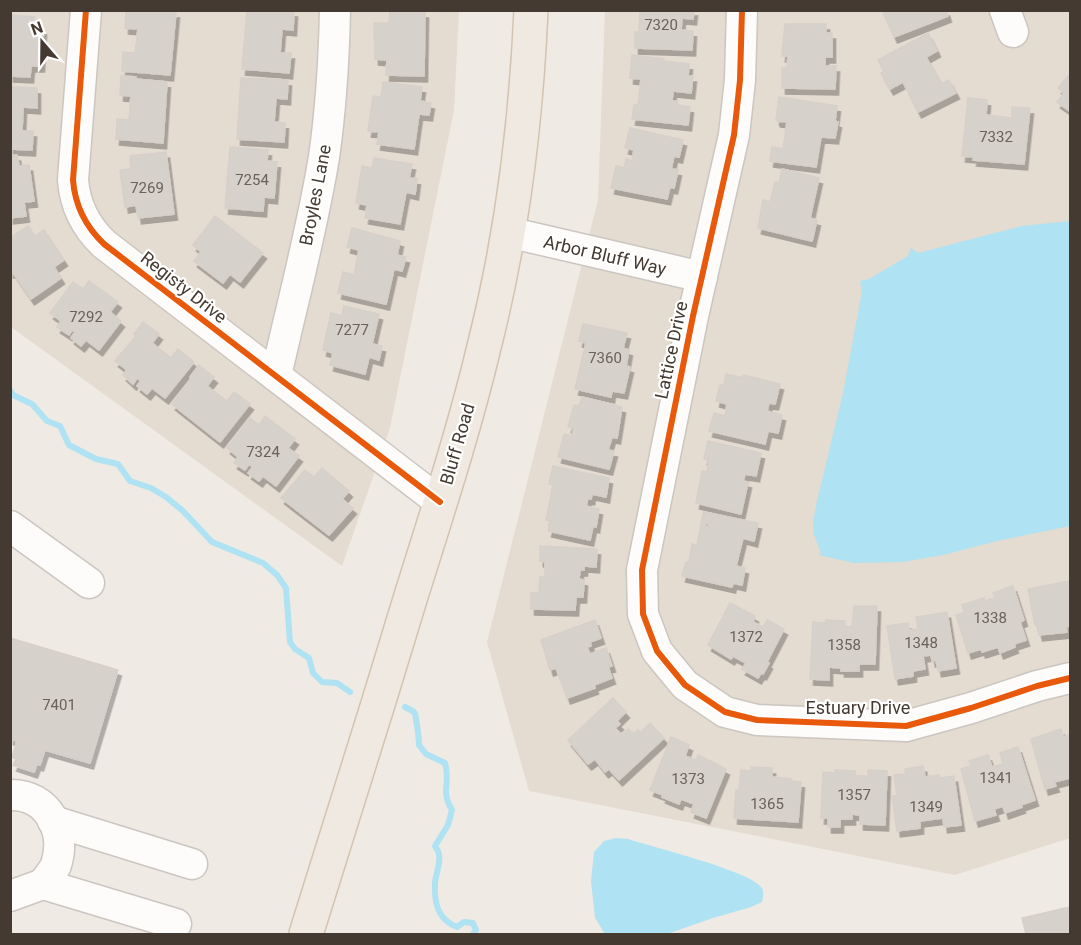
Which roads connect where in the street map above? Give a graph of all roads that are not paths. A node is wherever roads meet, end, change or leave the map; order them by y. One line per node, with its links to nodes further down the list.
1 (86, 10): 7 (street, Registy Drive)
2 (335, 10): 7 (street, Broyles Lane)
3 (531, 10): 5 (main road, Bluff Road)
4 (742, 10): 6 (street, Lattice Drive)
5 (508, 232): 6 (street, Arbor Bluff Way); 8 (main road, Bluff Road)
6 (702, 277): 12 (street, Lattice Drive)
7 (276, 376): 8 (street, Registy Drive)
8 (440, 502): 19 (main road, Bluff Road)
9 (14, 535): 10 (street)
10 (88, 583)
11 (1071, 678): 12 (street, Estuary Drive)
12 (685, 685)
13 (10, 795): 14 (street)
14 (53, 821): 15 (street); 16 (street)
15 (192, 864)
16 (43, 884): 17 (street); 18 (street)
17 (11, 894)
18 (176, 924)
19 (306, 934)

